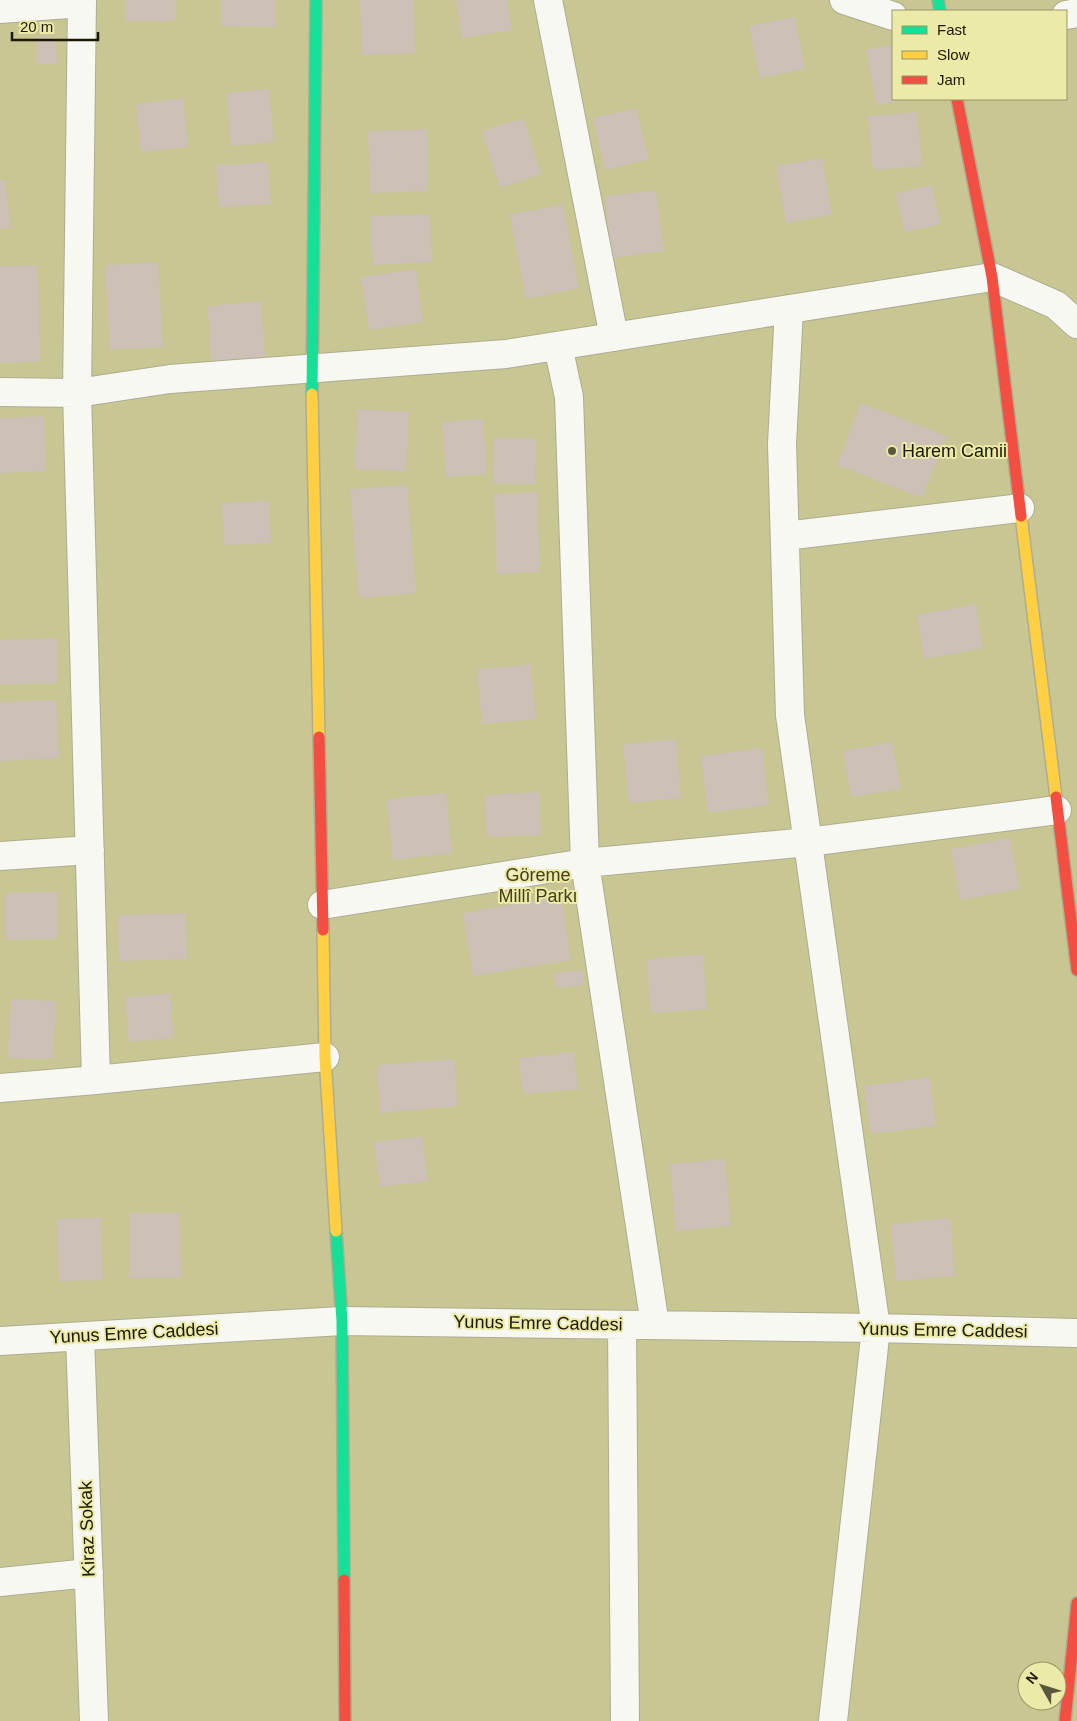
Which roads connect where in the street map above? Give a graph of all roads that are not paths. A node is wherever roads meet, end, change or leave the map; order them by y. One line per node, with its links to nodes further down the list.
1 (316, 0): 13 (street)
2 (548, 0): 11 (street)
3 (844, 0): 6 (street)
4 (82, 2): 5 (street); 15 (street)
5 (0, 9)
6 (892, 16)
7 (957, 100): 8 (street)
8 (992, 277): 9 (street); 10 (street); 16 (street)
9 (789, 309): 11 (street); 17 (street)
10 (1077, 324)
11 (614, 337): 12 (street)
12 (558, 346): 13 (street); 22 (street)
13 (312, 368): 15 (street); 24 (street)
14 (0, 392): 15 (street)
15 (77, 393): 20 (street)
16 (1020, 508): 17 (street); 18 (street)
17 (784, 536): 19 (street)
18 (1057, 810): 19 (street); 23 (street)
19 (808, 842): 22 (street); 32 (street)
20 (90, 850): 21 (street); 27 (street)
21 (0, 856)
22 (585, 863): 24 (street); 31 (street)
23 (1071, 878): 25 (street)
24 (322, 905): 26 (street)
25 (1077, 970)
26 (325, 1057): 27 (street); 29 (street)
27 (96, 1080): 28 (street)
28 (0, 1088)
29 (342, 1321): 30 (street, Yunus Emre Caddesi); 34 (street, Yunus Emre Caddesi); 40 (street)
30 (622, 1325): 31 (street, Yunus Emre Caddesi); 41 (street)
31 (655, 1325): 32 (street, Yunus Emre Caddesi)
32 (876, 1328): 33 (street, Yunus Emre Caddesi); 42 (street)
33 (1077, 1333)
34 (80, 1336): 35 (street, Yunus Emre Caddesi); 36 (street, Kiraz Sokak)
35 (0, 1341)
36 (89, 1573): 37 (street); 39 (street, Kiraz Sokak)
37 (0, 1582)
38 (1077, 1603): 43 (street)
39 (94, 1721)
40 (345, 1721)
41 (625, 1721)
42 (833, 1721)
43 (1065, 1721)

